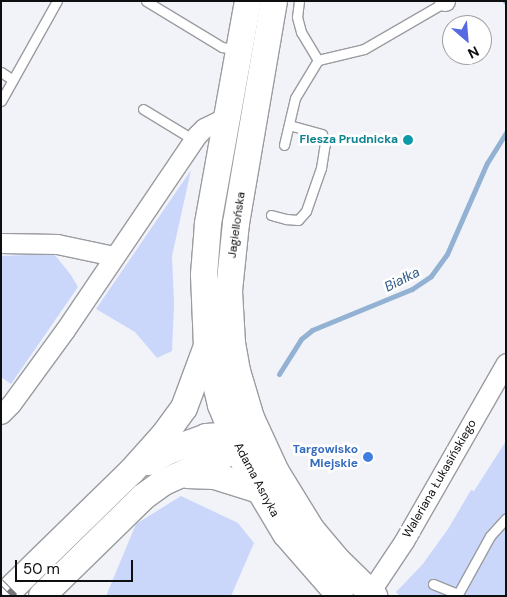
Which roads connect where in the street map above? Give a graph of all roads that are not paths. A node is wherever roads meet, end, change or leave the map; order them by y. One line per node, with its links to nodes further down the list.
1 (57, 1): 11 (lane)
2 (146, 1): 7 (lane)
3 (248, 1): 8 (main road)
4 (274, 1): 24 (main road, Jagiellońska)
5 (298, 1): 9 (lane)
6 (445, 1): 9 (lane)
7 (160, 5): 8 (lane)
8 (239, 50): 14 (main road)
9 (318, 60): 15 (lane)
10 (1, 72): 11 (lane)
11 (13, 80): 12 (lane)
12 (1, 101)
13 (143, 110): 16 (lane)
14 (227, 117): 16 (street); 21 (main road)
15 (290, 124): 17 (lane); 18 (lane)
16 (194, 140): 20 (street)
17 (284, 145)
18 (271, 215)
19 (1, 243): 20 (street)
20 (114, 256): 23 (street)
21 (207, 346): 25 (main road, Adama Asnyka); 27 (main road)
22 (506, 363): 34 (street, Waleriana Łukasińskiego)
23 (1, 414)
24 (251, 418): 25 (main road); 26 (main road, Adama Asnyka)
25 (236, 444): 26 (main road); 27 (main road); 28 (main road); 29 (main road, Adama Asnyka)
26 (264, 450): 34 (main road, Adama Asnyka)
27 (132, 471): 30 (main road)
28 (179, 475): 29 (main road); 30 (main road)
29 (259, 490): 36 (main road, Adama Asnyka)
30 (108, 512): 33 (main road); 35 (main road)
31 (506, 518): 32 (lane)
32 (433, 584)
33 (13, 587)
34 (372, 594)
35 (42, 596)
36 (340, 596)

